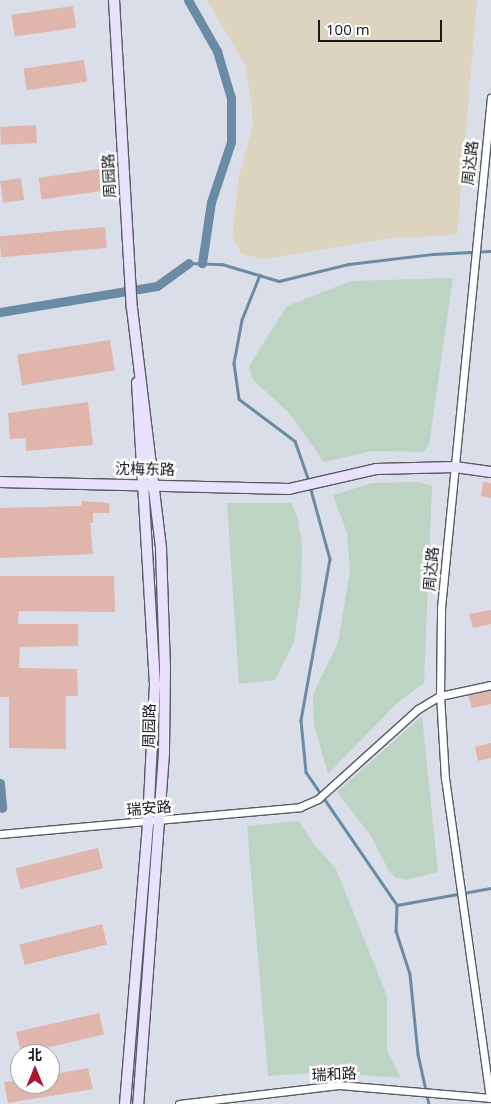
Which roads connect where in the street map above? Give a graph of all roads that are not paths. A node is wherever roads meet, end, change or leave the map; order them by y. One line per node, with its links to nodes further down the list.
1 (114, 0): 6 (street, 周园路)
2 (491, 97): 3 (street, 周达路)
3 (455, 467): 4 (street); 6 (street, 沈梅东路); 8 (street, 周达路)
4 (491, 472)
5 (0, 482): 6 (street, 沈梅东路)
6 (147, 485): 9 (street, 周园路)
7 (491, 685): 8 (street)
8 (440, 696): 9 (street, 瑞安路); 11 (street, 周达路)
9 (153, 822): 10 (street, 瑞安路); 12 (street, 周园路); 13 (street, 周园路)
10 (0, 834)
11 (491, 1098): 14 (street, 瑞和路)
12 (125, 1104)
13 (138, 1104)
14 (179, 1104)

